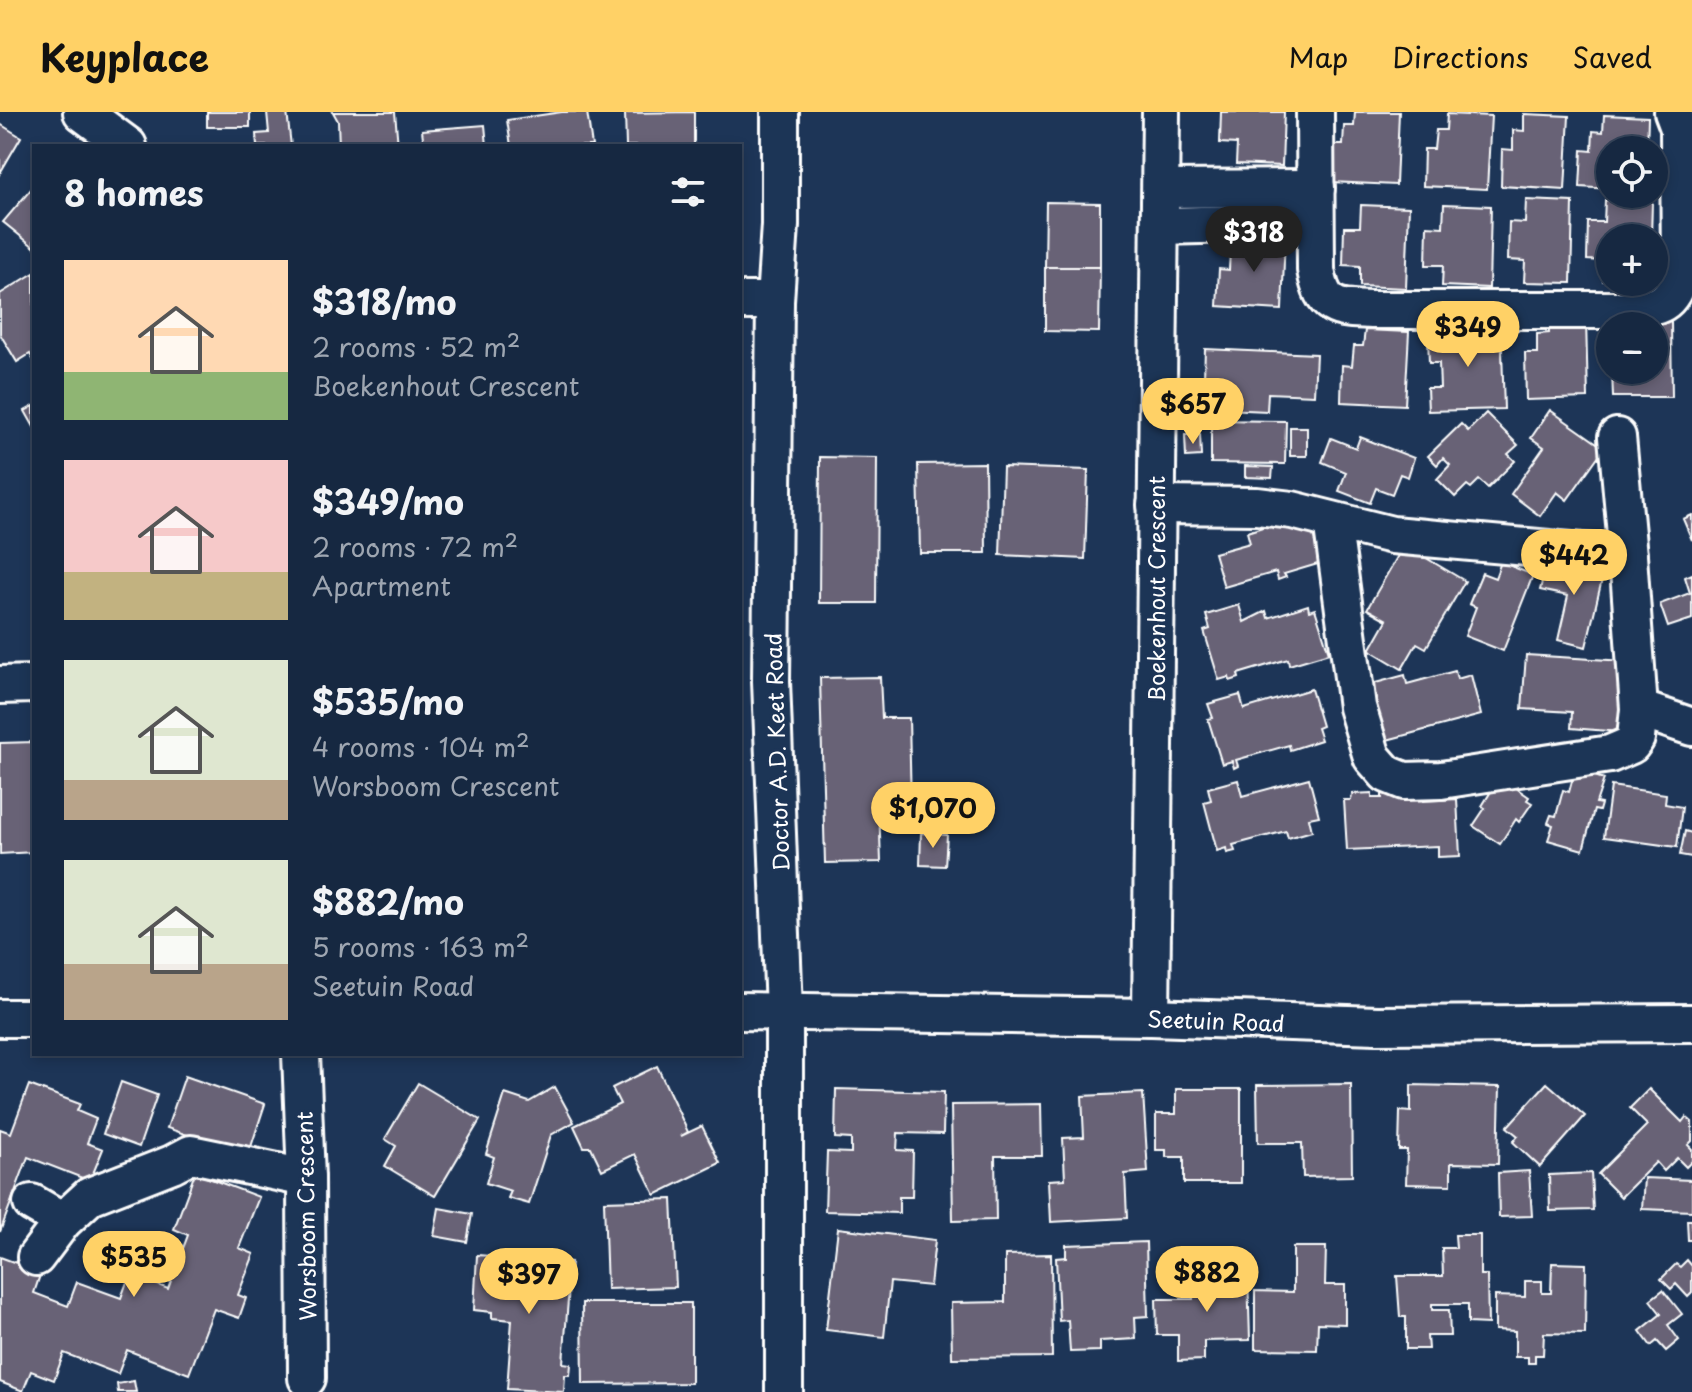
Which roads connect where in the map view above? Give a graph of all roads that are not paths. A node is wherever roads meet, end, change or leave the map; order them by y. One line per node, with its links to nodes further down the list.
1 (82, 112): 6 (street)
2 (780, 112): 10 (street, Doctor A.D. Keet Road)
3 (1161, 112): 7 (street, Boekenhout Crescent)
4 (1315, 112): 8 (street)
5 (1673, 112): 8 (street)
6 (125, 144)
7 (1161, 189): 8 (street); 9 (street, Boekenhout Crescent)
8 (1316, 205): 9 (street)
9 (1161, 226): 12 (street, Boekenhout Crescent)
10 (758, 301): 15 (street, Doctor A.D. Keet Road)
11 (1617, 437): 14 (street)
12 (1156, 505): 13 (street); 22 (street, Boekenhout Crescent)
13 (1332, 520): 14 (street); 18 (street)
14 (1628, 556): 18 (street)
15 (756, 681): 21 (street, Doctor A.D. Keet Road)
16 (32, 684): 17 (street)
17 (0, 685)
18 (1639, 709): 19 (street)
19 (1692, 727)
20 (742, 1011): 21 (street, Seetuin Road)
21 (784, 1011): 22 (street, Seetuin Road); 32 (street, Doctor A.D. Keet Road)
22 (1151, 1017): 25 (street, Seetuin Road)
23 (0, 1018): 24 (street)
24 (32, 1018)
25 (1692, 1023)
26 (301, 1056): 27 (street, Worsboom Crescent)
27 (306, 1178): 29 (street); 31 (street, Worsboom Crescent)
28 (32, 1203): 29 (street)
29 (63, 1221): 30 (street)
30 (36, 1257)
31 (307, 1378)
32 (784, 1392)

